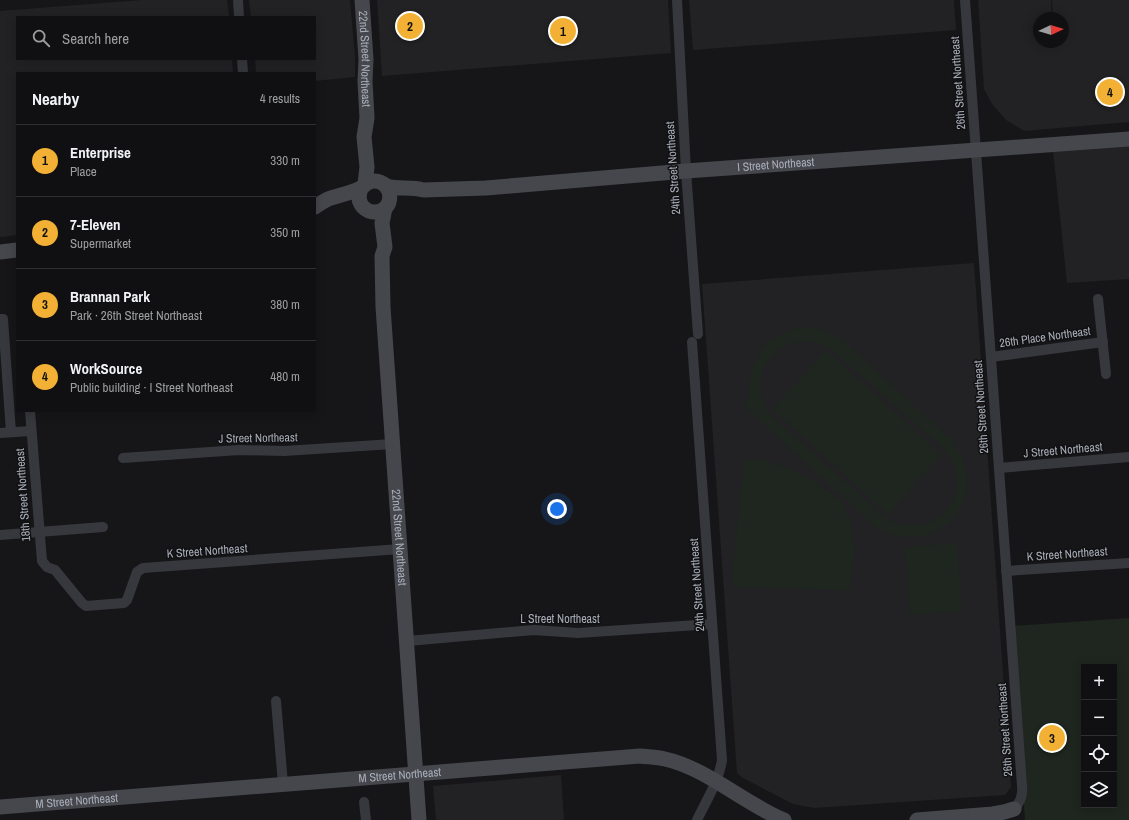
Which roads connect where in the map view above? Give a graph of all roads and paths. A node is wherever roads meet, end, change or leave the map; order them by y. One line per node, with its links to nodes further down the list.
1 (238, 0): 5 (street)
2 (362, 0): 8 (street, 22nd Street Northeast)
3 (677, 0): 11 (street, 24th Street Northeast)
4 (965, 0): 10 (street, 26th Street Northeast)
5 (239, 16)
6 (242, 60): 7 (street)
7 (243, 72)
8 (368, 118): 12 (street, 22nd Street Northeast); 13 (street, 22nd Street Northeast)
9 (1129, 139): 10 (street, I Street Northeast)
10 (975, 150): 11 (street, I Street Northeast); 25 (street, 26th Street Northeast)
11 (686, 171): 14 (street, I Street Northeast); 42 (street, 24th Street Northeast)
12 (364, 186): 13 (street, I Street Northeast); 16 (street, I Street Northeast); 17 (street)
13 (385, 186): 14 (street, I Street Northeast); 15 (street)
14 (423, 190): 15 (street, I Street Northeast)
15 (387, 206): 17 (street, I Street Northeast); 21 (street, 22nd Street Northeast)
16 (316, 207)
17 (364, 207): 18 (street, I Street Northeast); 21 (street, 22nd Street Northeast)
18 (316, 208)
19 (16, 250): 20 (street)
20 (0, 252)
21 (382, 256): 31 (street, 22nd Street Northeast)
22 (1098, 299): 24 (street, 26th Place Northeast)
23 (0, 319): 29 (street)
24 (1103, 342): 25 (street, 26th Place Northeast); 26 (street, 26th Place Northeast)
25 (991, 357): 34 (street, 26th Street Northeast)
26 (1106, 374)
27 (30, 412): 28 (street, 18th Street Northeast)
28 (31, 431): 29 (street); 36 (street, 18th Street Northeast)
29 (11, 432): 30 (street)
30 (0, 433)
31 (393, 444): 33 (street, J Street Northeast); 38 (street, 22nd Street Northeast)
32 (1129, 457): 34 (street, J Street Northeast)
33 (123, 458)
34 (999, 468): 41 (street, 26th Street Northeast)
35 (103, 527): 36 (street)
36 (39, 532): 37 (street); 40 (street, 18th Street Northeast)
37 (0, 535)
38 (400, 549): 40 (street, K Street Northeast); 43 (street, 22nd Street Northeast)
39 (1129, 563): 41 (street, K Street Northeast)
40 (55, 570)
41 (1006, 571): 50 (street, 26th Street Northeast)
42 (712, 624): 43 (street, L Street Northeast); 46 (street, 24th Street Northeast)
43 (408, 641): 45 (street, 22nd Street Northeast)
44 (276, 701): 47 (street)
45 (416, 773): 46 (street, M Street Northeast); 47 (street, M Street Northeast); 53 (street, 22nd Street Northeast)
46 (716, 781): 54 (street, 24th Street Northeast); 55 (street, M Street Northeast)
47 (283, 784): 49 (street, M Street Northeast)
48 (364, 802): 52 (street)
49 (0, 806)
50 (1014, 809): 51 (street)
51 (965, 818): 56 (street)
52 (366, 820)
53 (419, 820)
54 (696, 820)
55 (784, 820)
56 (917, 820)

